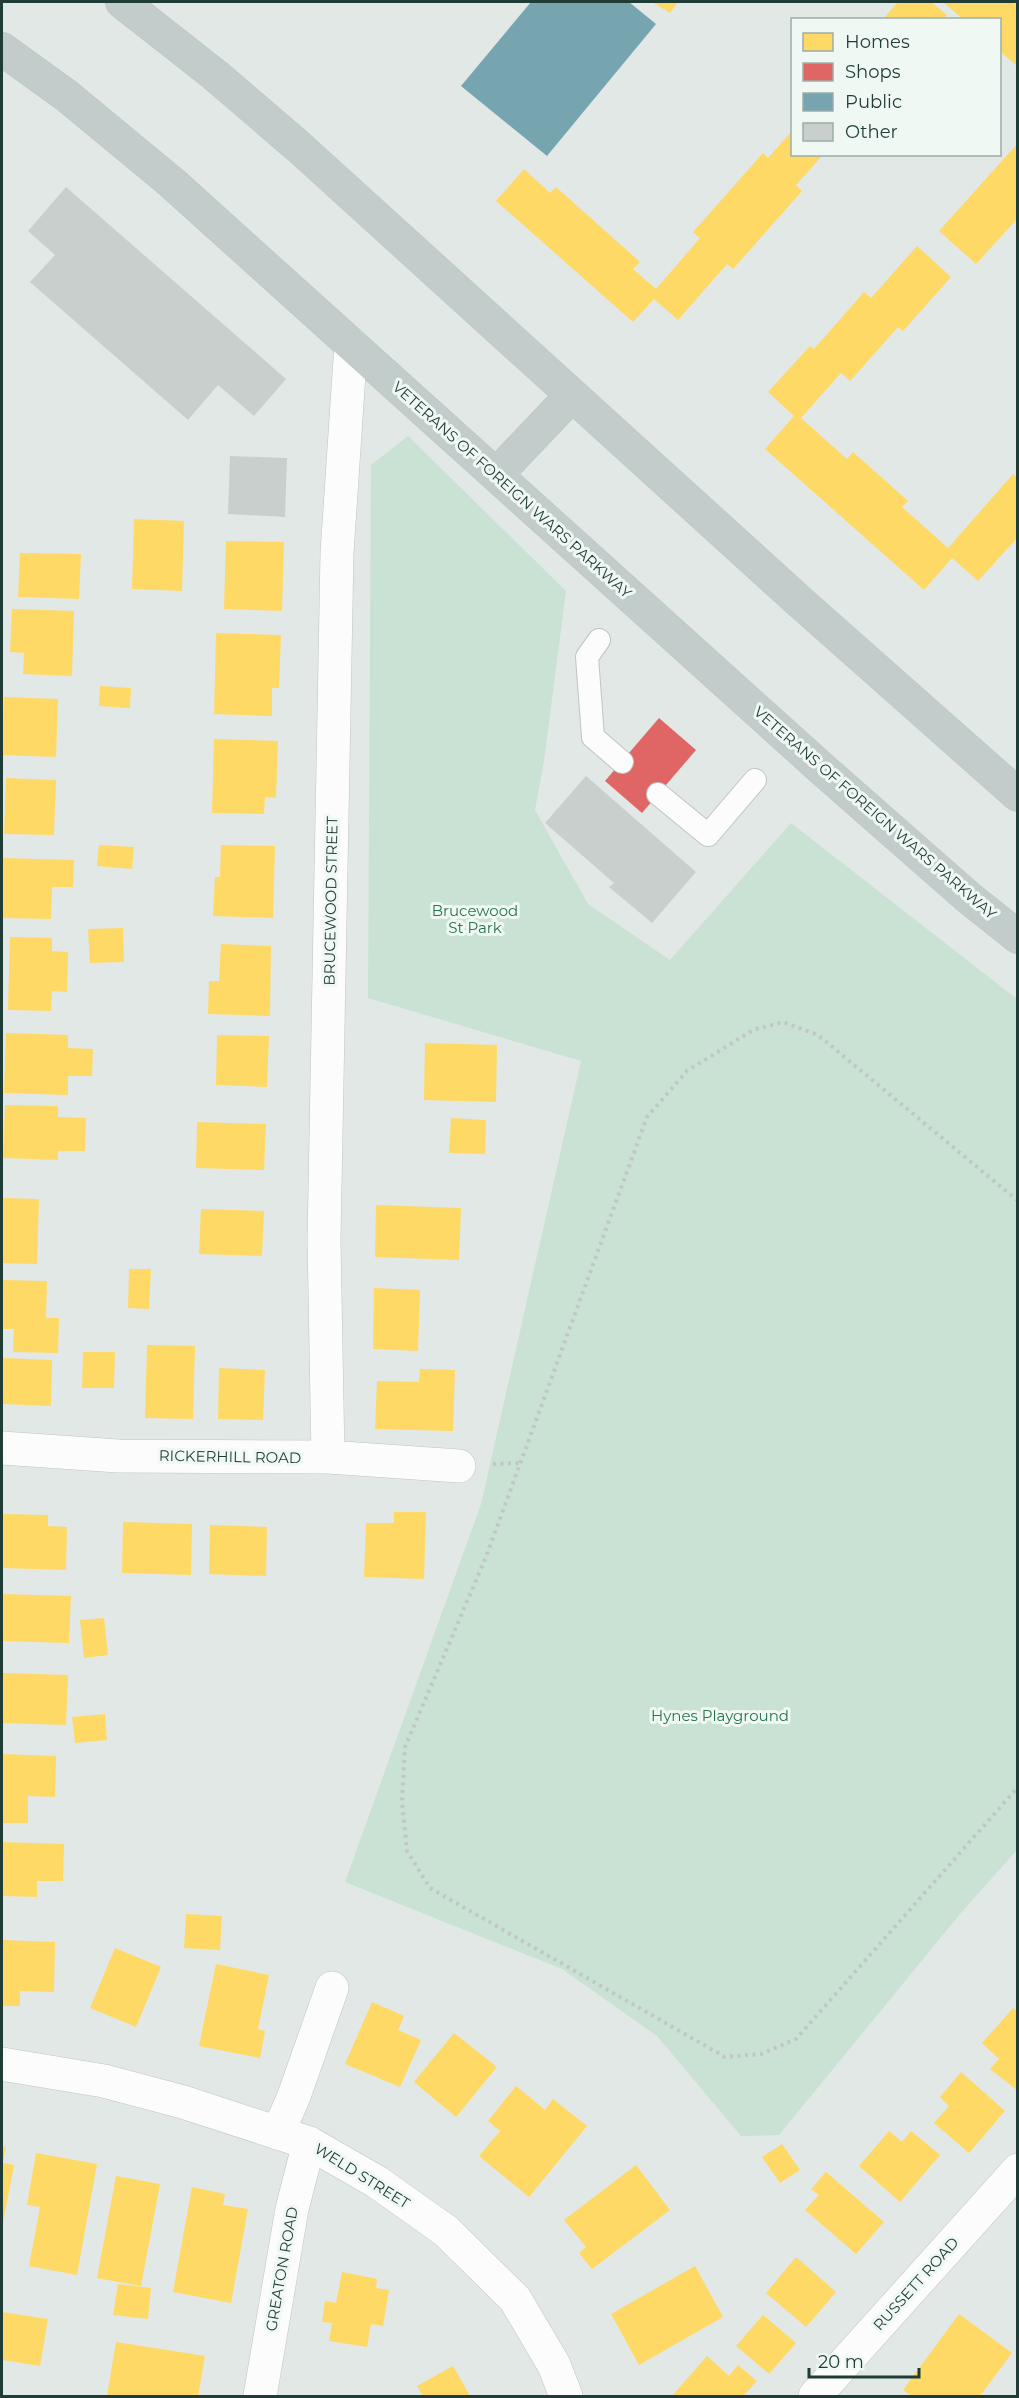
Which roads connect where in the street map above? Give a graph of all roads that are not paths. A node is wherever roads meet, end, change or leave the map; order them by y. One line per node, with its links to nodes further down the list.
1 (122, 2): 4 (highway)
2 (5, 58): 3 (highway, VETERANS OF FOREIGN WARS PARKWAY)
3 (351, 344): 5 (highway, VETERANS OF FOREIGN WARS PARKWAY); 13 (street, BRUCEWOOD STREET)
4 (572, 395): 5 (highway); 10 (highway)
5 (496, 475): 11 (highway, VETERANS OF FOREIGN WARS PARKWAY)
6 (598, 640): 7 (lane)
7 (622, 762)
8 (755, 780): 9 (lane)
9 (658, 794)
10 (1017, 795)
11 (1017, 937)
12 (2, 1448): 13 (street, RICKERHILL ROAD)
13 (328, 1457): 14 (street, RICKERHILL ROAD)
14 (459, 1466)
15 (332, 1988): 17 (street)
16 (2, 2064): 17 (street, WELD STREET)
17 (278, 2133): 18 (street, WELD STREET)
18 (309, 2143): 21 (street, GREATON ROAD); 22 (street, WELD STREET)
19 (1017, 2170): 20 (street, RUSSETT ROAD)
20 (824, 2394)
21 (260, 2397)
22 (566, 2397)

